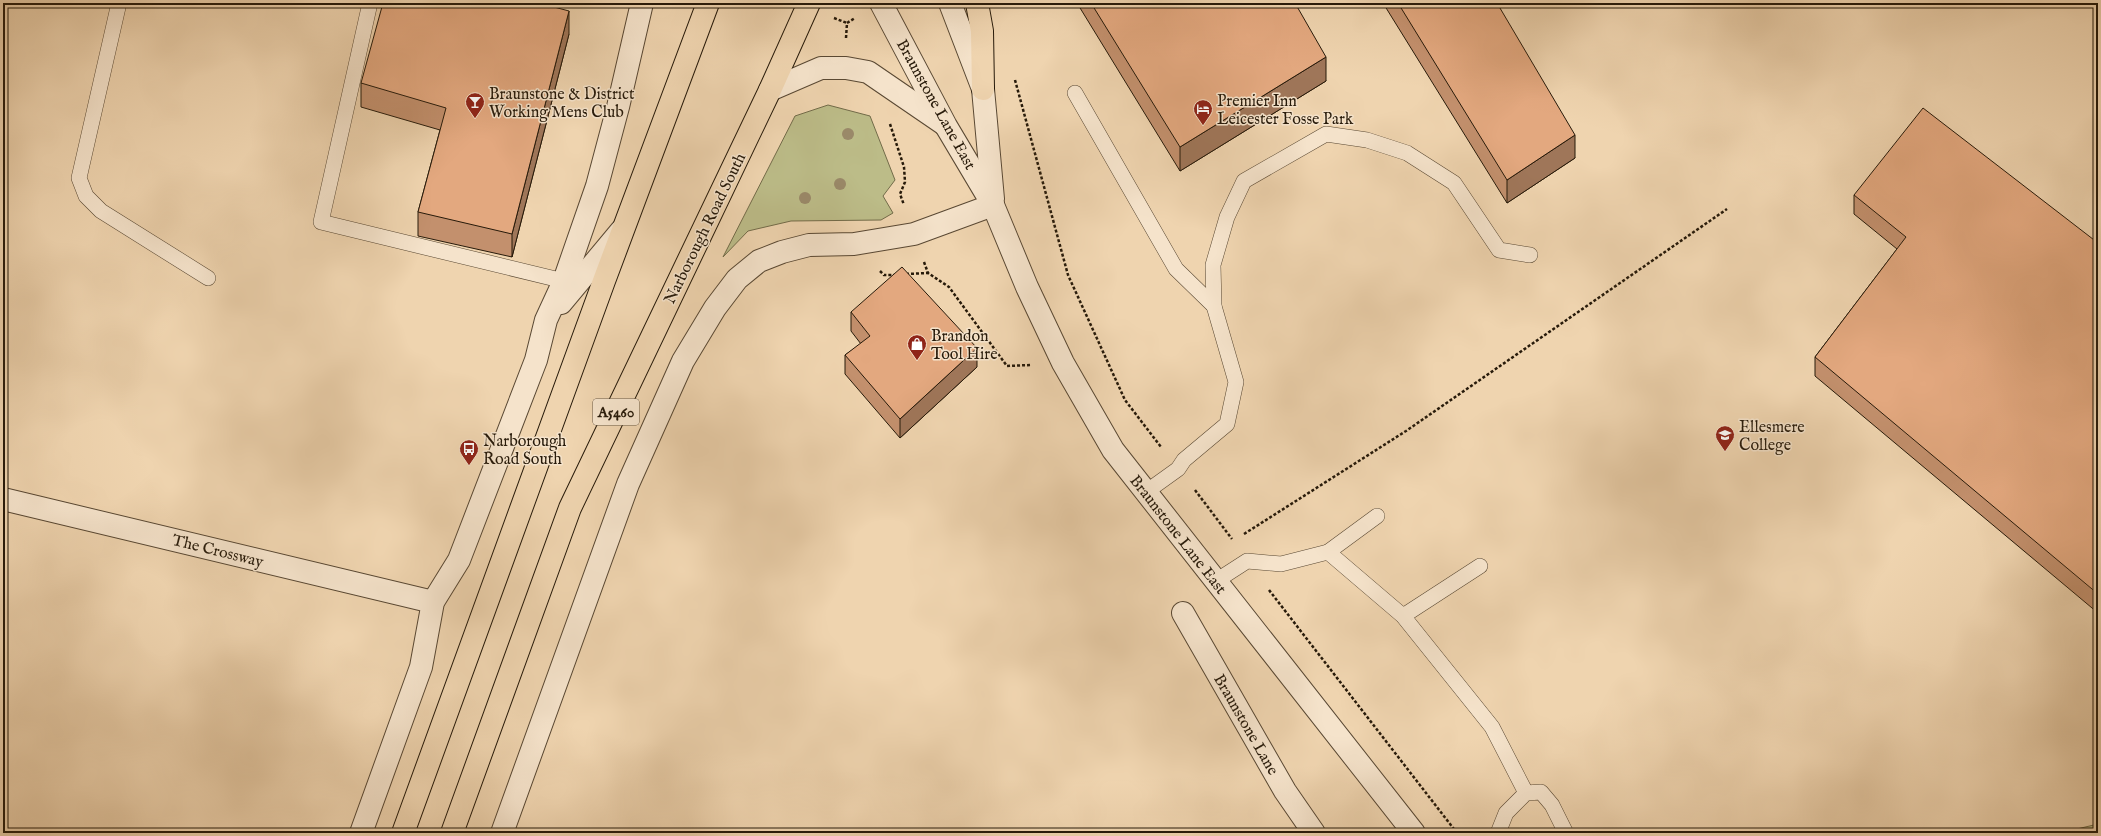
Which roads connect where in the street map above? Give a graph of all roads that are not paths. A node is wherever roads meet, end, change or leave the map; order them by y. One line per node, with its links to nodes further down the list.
1 (119, 3): 17 (lane)
2 (370, 3): 18 (lane)
3 (642, 3): 18 (street)
4 (725, 3): 9 (main road)
5 (809, 3): 11 (main road, Narborough Road South / A5460)
6 (882, 3): 13 (street, Braunstone Lane East)
7 (950, 3): 10 (street, Braunstone Lane East)
8 (978, 3): 10 (main road)
9 (706, 10): 15 (main road)
10 (984, 89): 14 (street, Braunstone Lane East)
11 (770, 90): 13 (street); 33 (main road, Narborough Road South / A5460)
12 (1075, 93): 19 (lane)
13 (946, 126): 14 (street, Braunstone Lane East)
14 (993, 205): 21 (street, Braunstone Lane East); 34 (street)
15 (623, 229): 20 (street); 32 (main road)
16 (1530, 255): 19 (lane)
17 (208, 278)
18 (564, 280): 20 (street)
19 (1214, 306): 21 (lane)
20 (546, 320): 27 (street)
21 (1146, 492): 26 (street, Braunstone Lane East)
22 (3, 498): 27 (street, The Crossway)
23 (1377, 516): 24 (lane)
24 (1328, 552): 26 (lane); 29 (lane)
25 (1480, 566): 29 (lane)
26 (1216, 581): 36 (street, Braunstone Lane East)
27 (433, 602): 31 (street)
28 (1184, 613): 35 (street, Braunstone Lane)
29 (1403, 616): 30 (lane)
30 (1526, 793): 37 (lane); 38 (lane)
31 (361, 833)
32 (403, 833)
33 (452, 833)
34 (502, 833)
35 (1314, 833)
36 (1414, 833)
37 (1498, 833)
38 (1566, 833)

